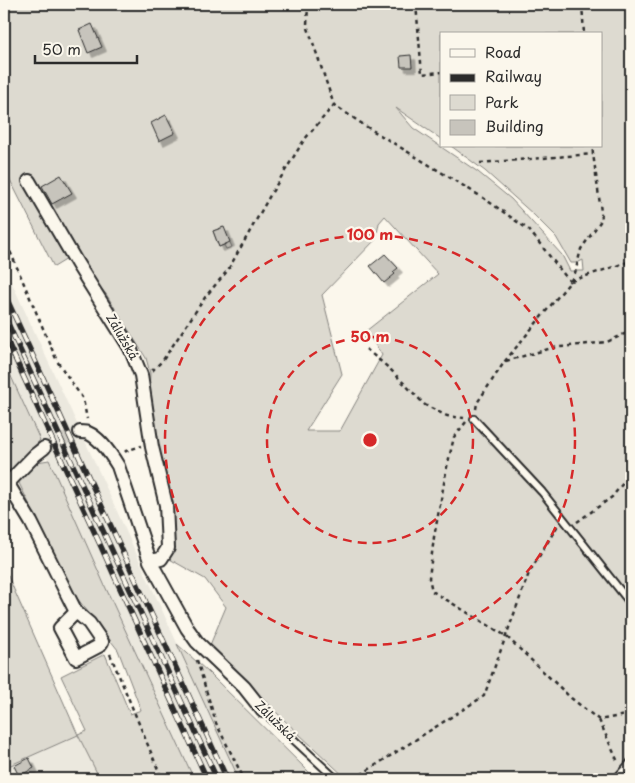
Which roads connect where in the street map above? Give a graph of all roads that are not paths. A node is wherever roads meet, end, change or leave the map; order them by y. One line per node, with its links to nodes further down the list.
1 (28, 181): 6 (street, Zálužská)
2 (471, 419): 7 (lane)
3 (84, 432): 6 (street, Zálužská)
4 (44, 448): 5 (street)
5 (6, 485): 8 (street)
6 (150, 562): 9 (street, Zálužská)
7 (631, 604)
8 (76, 612): 8 (street)
9 (263, 711): 11 (lane, Zálužská)
10 (631, 762): 12 (lane)
11 (336, 779)
12 (616, 779)

